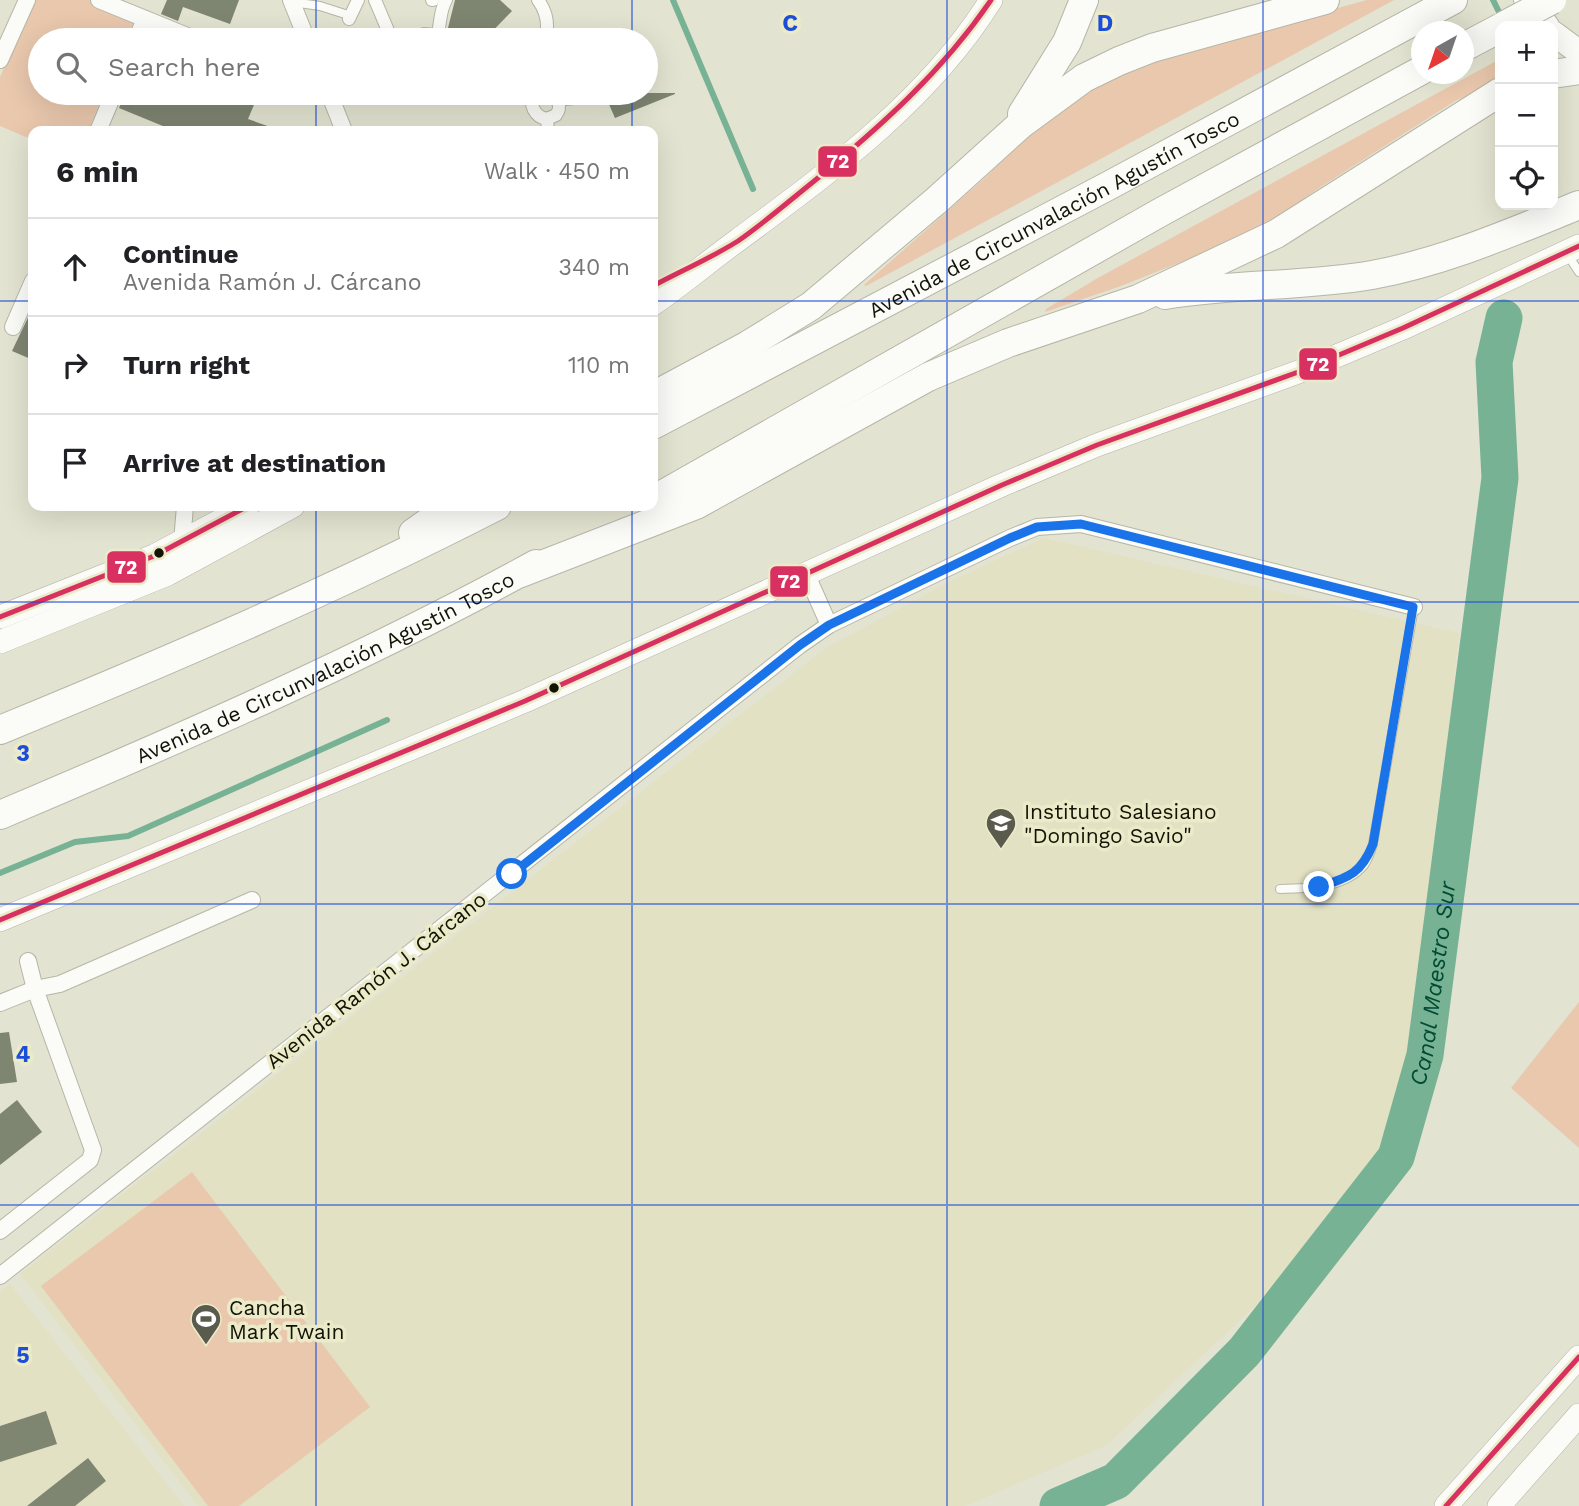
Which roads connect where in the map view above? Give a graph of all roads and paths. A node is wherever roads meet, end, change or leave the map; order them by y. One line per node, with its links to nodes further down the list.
1 (27, 0): 26 (street)
2 (99, 0): 15 (street)
3 (358, 0): 14 (street)
4 (375, 0): 20 (street)
5 (446, 0): 21 (street)
6 (538, 0): 22 (street)
7 (991, 0): 40 (main road)
8 (1084, 0): 38 (highway)
9 (1325, 0): 38 (highway)
10 (1453, 0): 49 (highway, Avenida de Circunvalación Agustín Tosco)
11 (1526, 0): 16 (main road)
12 (1552, 0): 23 (highway, bridge)
13 (291, 1): 14 (lane); 19 (street)
14 (347, 17)
15 (145, 19): 17 (street); 18 (street)
16 (1542, 21)
17 (141, 28)
18 (167, 28)
19 (302, 28)
20 (387, 28)
21 (440, 28)
22 (547, 28)
23 (1486, 35)
24 (1558, 37): 25 (main road)
25 (1579, 52)
26 (0, 60)
27 (1579, 71): 28 (highway)
28 (1558, 73)
29 (1411, 76): 50 (highway)
30 (1495, 95): 45 (highway)
31 (111, 105): 36 (street)
32 (333, 105): 37 (street)
33 (533, 105): 35 (street)
34 (559, 105): 35 (street)
35 (548, 125)
36 (105, 126)
37 (342, 126)
38 (998, 143): 48 (highway)
39 (1579, 205): 45 (highway)
40 (726, 248): 43 (main road); 46 (main road)
41 (1572, 249): 42 (lane); 59 (main road)
42 (1579, 272)
43 (658, 283)
44 (28, 292): 47 (street)
45 (1138, 299): 58 (highway)
46 (658, 300)
47 (13, 327)
48 (658, 393)
49 (658, 422)
50 (658, 497)
51 (185, 511): 57 (street)
52 (241, 511): 57 (main road)
53 (281, 511): 57 (main road)
54 (444, 511): 60 (highway)
55 (487, 511): 60 (highway)
56 (634, 511): 58 (highway, Avenida de Circunvalación Agustín Tosco)
57 (188, 551): 62 (main road); 64 (main road)
58 (521, 573): 66 (highway, Avenida de Circunvalación Agustín Tosco)
59 (806, 573): 63 (street); 69 (main road)
60 (351, 578): 65 (highway)
61 (1413, 607): 63 (street, Avenida Ramón J. Cárcano); 67 (lane)
62 (0, 617)
63 (829, 625): 74 (street, Avenida Ramón J. Cárcano)
64 (0, 642)
65 (0, 730)
66 (0, 815)
67 (1280, 889)
68 (252, 900): 71 (street)
69 (0, 920)
70 (28, 961): 71 (street)
71 (35, 989): 72 (street); 73 (street)
72 (0, 1003)
73 (0, 1231)
74 (0, 1276)
75 (1579, 1357): 77 (main road)
76 (1579, 1415): 78 (main road)
77 (1446, 1506)
78 (1499, 1506)

